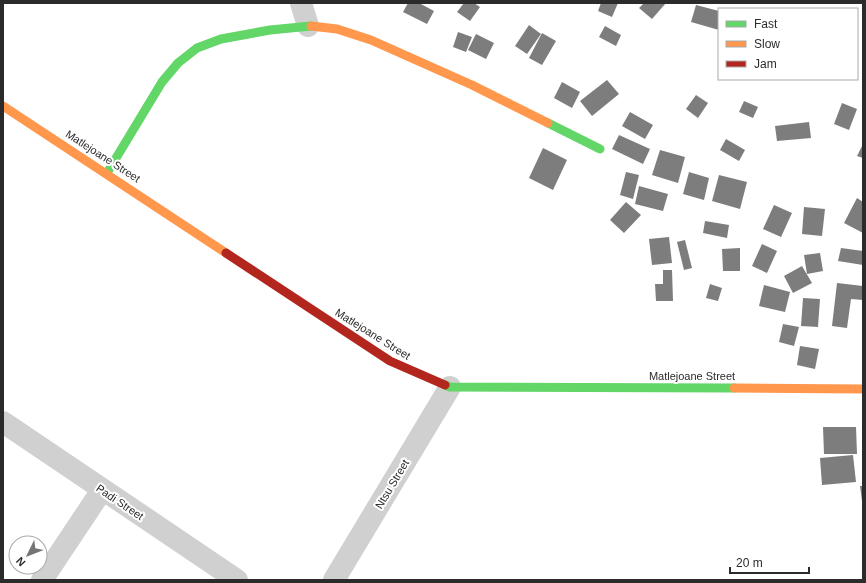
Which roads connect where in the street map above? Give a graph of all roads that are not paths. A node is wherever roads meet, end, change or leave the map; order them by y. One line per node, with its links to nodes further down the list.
1 (301, 3): 2 (street)
2 (308, 26): 4 (street); 5 (street)
3 (3, 106): 5 (street, Matlejoane Street)
4 (600, 149)
5 (107, 173): 6 (street, Matlejoane Street)
6 (450, 387): 7 (street, Matlejoane Street); 12 (street, Ntsu Street)
7 (863, 389)
8 (3, 422): 9 (street, Padi Street)
9 (102, 490): 10 (street); 11 (street, Padi Street)
10 (42, 580)
11 (237, 580)
12 (334, 580)

